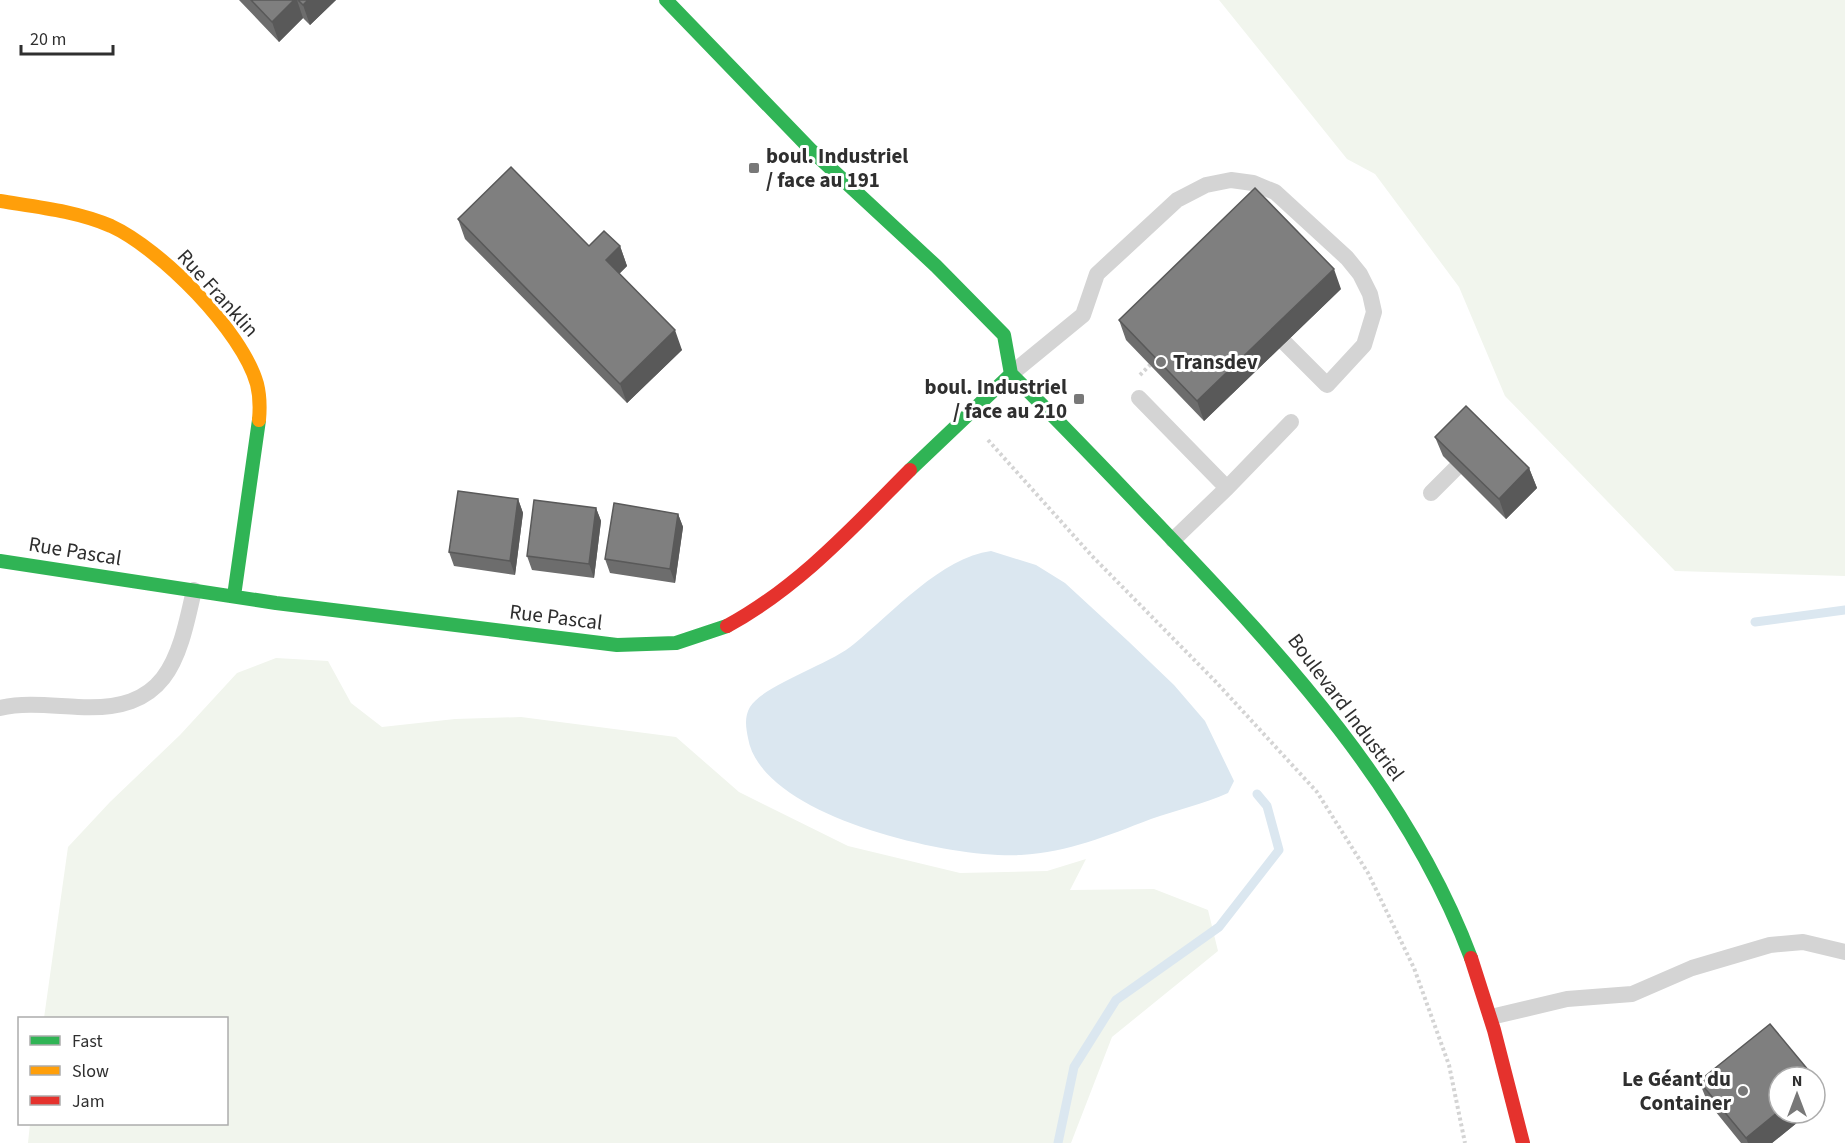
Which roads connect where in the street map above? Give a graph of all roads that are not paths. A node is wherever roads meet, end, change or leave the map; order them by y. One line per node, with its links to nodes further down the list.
1 (666, 0): 4 (street)
2 (0, 201): 13 (street, Rue Franklin)
3 (1285, 343): 4 (lane)
4 (1011, 374): 10 (street, Boulevard Industriel); 13 (street, Rue Pascal)
5 (1139, 398): 8 (lane)
6 (1291, 422): 8 (lane)
7 (1455, 469): 9 (lane)
8 (1227, 488): 10 (lane)
9 (1431, 493)
10 (1173, 540): 16 (street, Boulevard Industriel)
11 (0, 561): 12 (street, Rue Pascal)
12 (194, 590): 13 (street, Rue Pascal); 14 (lane)
13 (234, 596)
14 (0, 708)
15 (1845, 952): 16 (lane)
16 (1491, 1017): 17 (street, Boulevard Industriel)
17 (1523, 1143)

